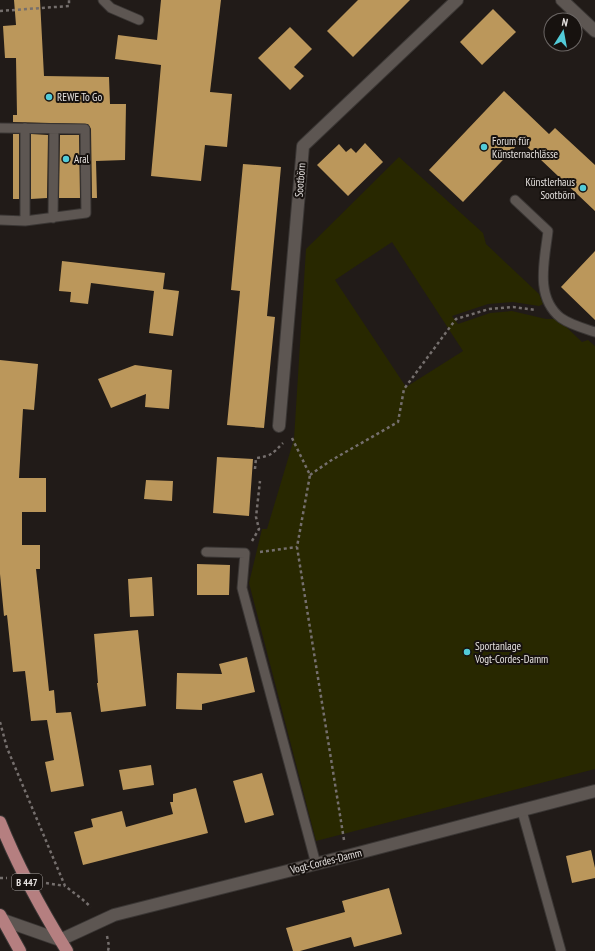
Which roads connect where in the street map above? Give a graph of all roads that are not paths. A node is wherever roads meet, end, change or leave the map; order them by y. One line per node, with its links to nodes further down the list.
1 (103, 0): 4 (lane)
2 (457, 0): 14 (street, Sootbörn)
3 (562, 0): 5 (street)
4 (139, 20)
5 (595, 31)
6 (0, 128): 7 (lane)
7 (25, 128): 8 (lane); 12 (lane)
8 (54, 128): 10 (lane); 10 (lane)
9 (516, 200): 13 (lane)
10 (53, 218): 12 (lane)
11 (0, 220): 12 (lane)
12 (25, 221)
13 (595, 332)
14 (279, 426)
15 (206, 552): 19 (lane)
16 (595, 791): 17 (street, Vogt-Cordes-Damm)
17 (522, 811): 19 (street, Vogt-Cordes-Damm); 24 (lane)
18 (0, 822): 21 (main road, B 447)
19 (316, 864): 21 (street, Vogt-Cordes-Damm)
20 (1, 919): 21 (street); 22 (main road)
21 (60, 940): 23 (main road, B 447)
22 (20, 951)
23 (67, 951)
24 (561, 951)

